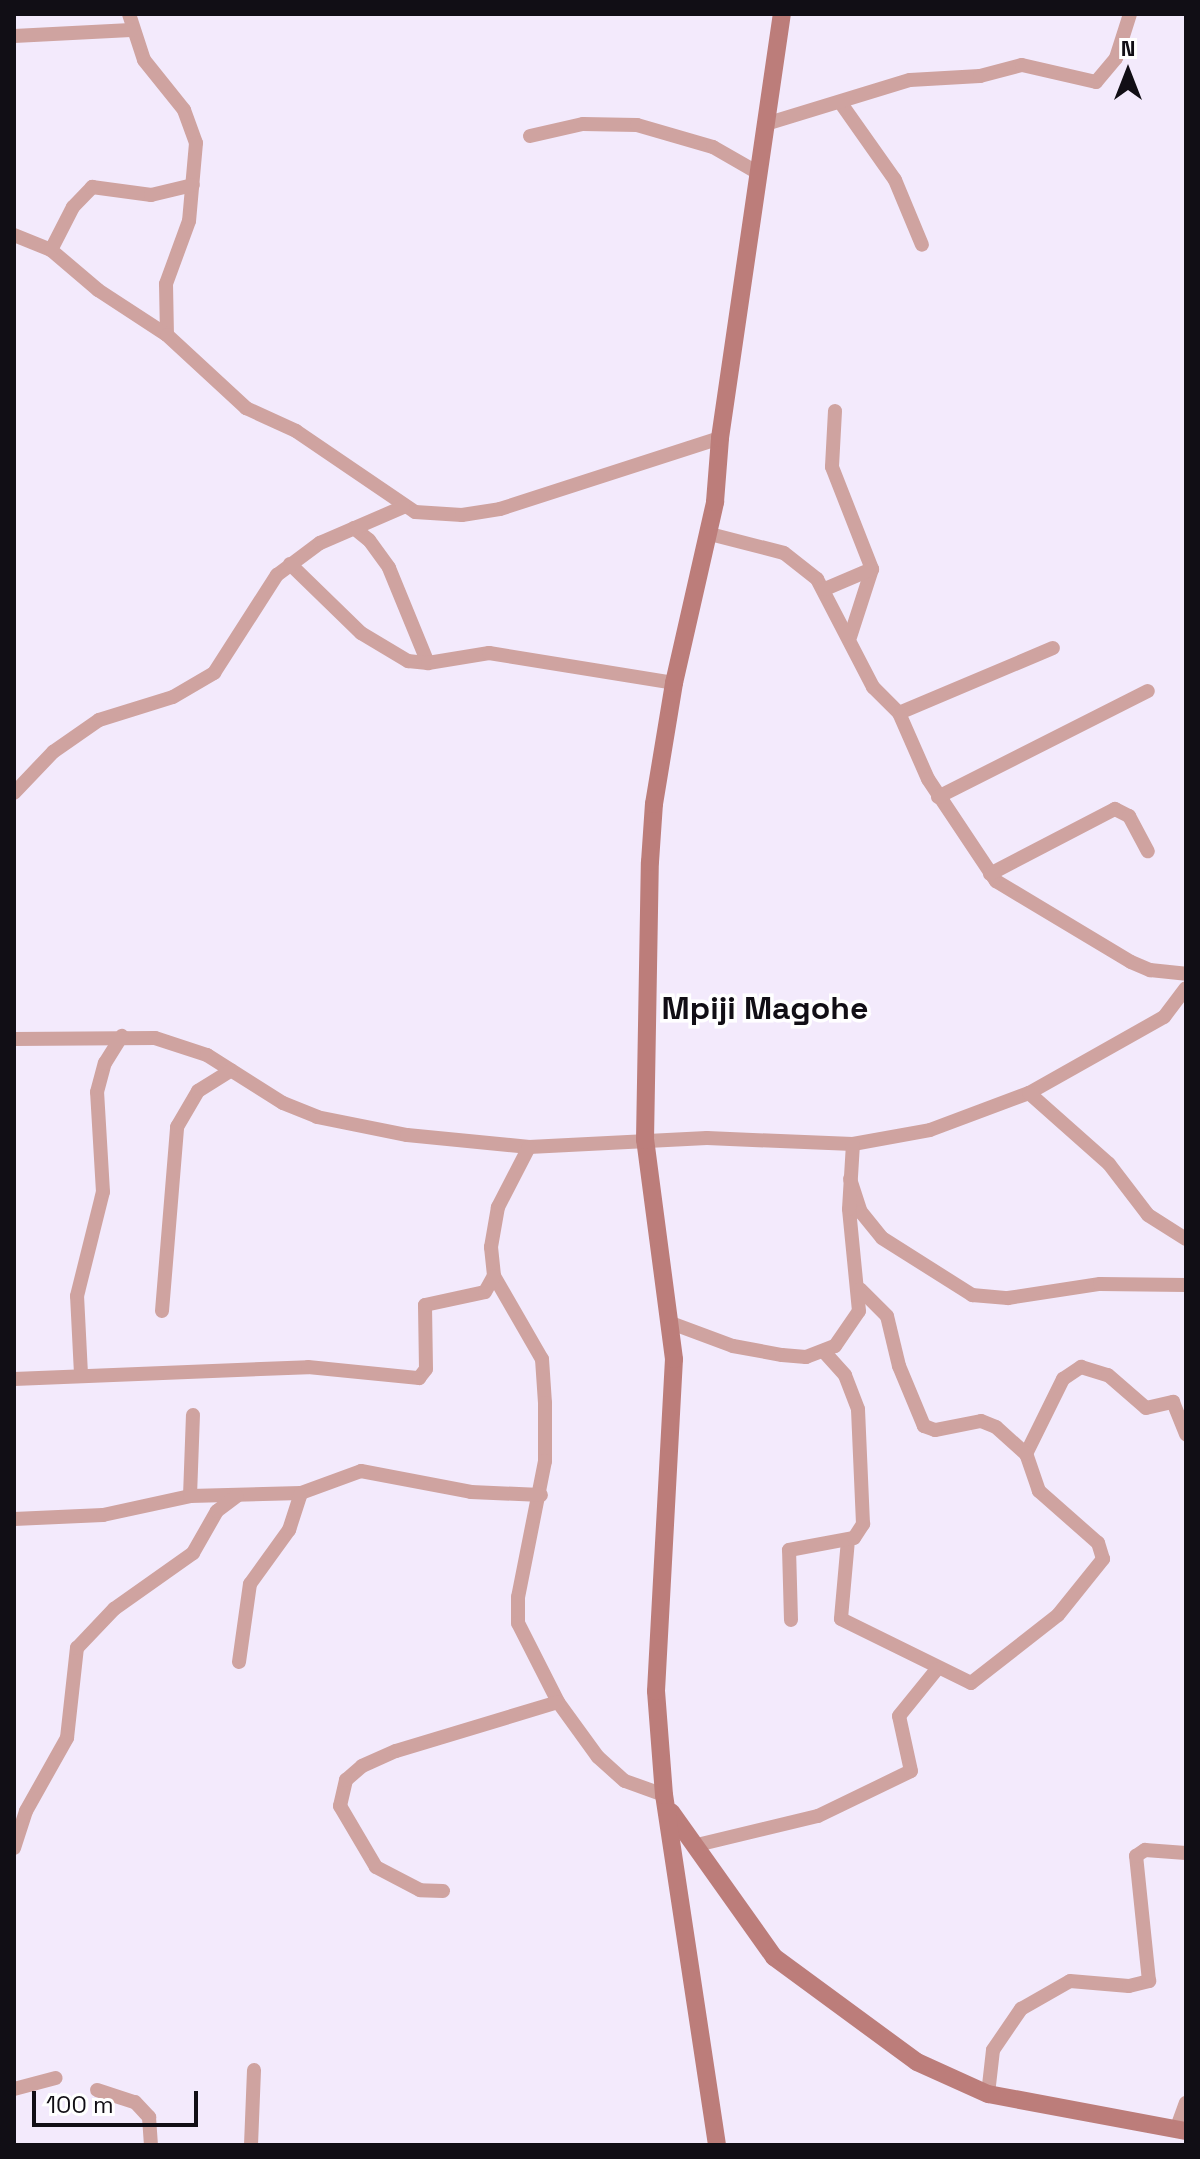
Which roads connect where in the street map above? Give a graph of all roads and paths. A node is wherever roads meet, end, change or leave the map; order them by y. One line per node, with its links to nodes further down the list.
1 (129, 14): 4 (street)
2 (782, 14): 7 (street)
3 (1130, 14): 6 (street)
4 (131, 30): 5 (street); 10 (street)
5 (14, 36)
6 (840, 102): 7 (street); 12 (street)
7 (769, 123): 9 (street)
8 (530, 136): 9 (street)
9 (760, 174): 16 (street)
10 (193, 185): 13 (street); 14 (street)
11 (14, 235): 13 (street)
12 (922, 245)
13 (51, 250): 14 (street)
14 (167, 335): 17 (street)
15 (835, 411): 21 (street)
16 (720, 438): 17 (street); 19 (street)
17 (403, 507): 18 (street)
18 (354, 528): 20 (street); 25 (street)
19 (710, 534): 22 (street); 26 (street)
20 (290, 564): 25 (street); 29 (street)
21 (872, 569): 22 (street); 23 (street)
22 (825, 589): 23 (street)
23 (850, 637): 28 (street)
24 (1053, 648): 28 (street)
25 (428, 663): 26 (street)
26 (674, 683): 39 (street)
27 (1148, 691): 30 (street)
28 (899, 713): 30 (street)
29 (14, 793)
30 (938, 797): 32 (street)
31 (1148, 851): 32 (street)
32 (990, 874): 33 (street)
33 (1186, 974)
34 (1186, 988): 38 (street)
35 (122, 1036): 36 (street); 37 (street); 50 (street)
36 (14, 1039)
37 (231, 1070): 41 (street); 47 (street)
38 (1029, 1093): 40 (street); 43 (street)
39 (645, 1140): 40 (street); 41 (street); 48 (street)
40 (853, 1144): 42 (street)
41 (529, 1147): 44 (street)
42 (850, 1179): 45 (street); 46 (street)
43 (1184, 1234)
44 (494, 1276): 50 (street); 57 (street)
45 (1186, 1285)
46 (860, 1289): 49 (street); 54 (street)
47 (162, 1311)
48 (671, 1323): 49 (street); 67 (street)
49 (825, 1353): 60 (street)
50 (81, 1374): 51 (street)
51 (14, 1379)
52 (193, 1415): 58 (street)
53 (1186, 1435): 54 (street)
54 (1026, 1454): 63 (street)
55 (301, 1493): 56 (street); 57 (street); 62 (street)
56 (245, 1494): 58 (street); 69 (street)
57 (541, 1495): 64 (street)
58 (190, 1496): 59 (street)
59 (14, 1519)
60 (848, 1540): 61 (street); 63 (street)
61 (791, 1620)
62 (239, 1662)
63 (937, 1669): 68 (street)
64 (558, 1702): 66 (street); 67 (street)
65 (401, 1736): 66 (street)
66 (396, 1751): 71 (street)
67 (666, 1803): 68 (street); 81 (street)
68 (697, 1845): 76 (street)
69 (14, 1848)
70 (1186, 1853): 76 (street)
71 (443, 1891)
72 (254, 2070): 80 (street)
73 (56, 2078): 74 (street)
74 (14, 2089)
75 (97, 2090): 79 (street)
76 (988, 2094): 78 (street)
77 (1186, 2103): 78 (street)
78 (1181, 2130)
79 (151, 2145)
80 (251, 2145)
81 (717, 2145)

